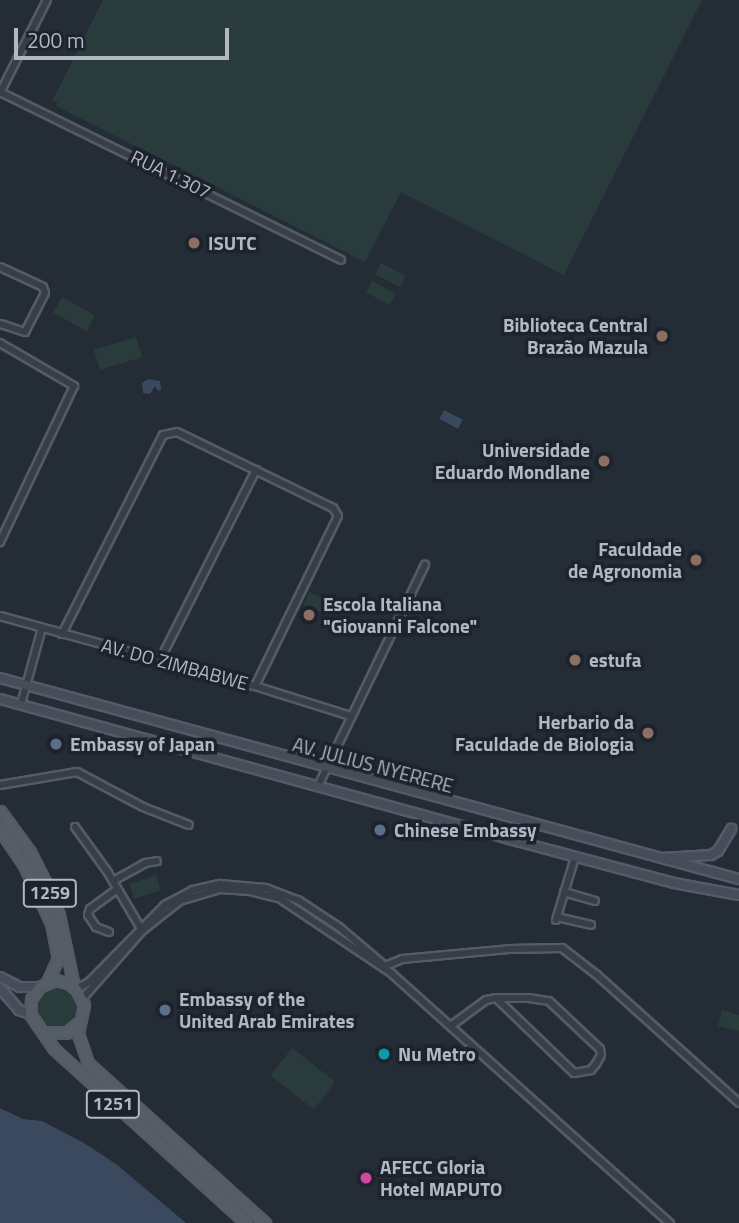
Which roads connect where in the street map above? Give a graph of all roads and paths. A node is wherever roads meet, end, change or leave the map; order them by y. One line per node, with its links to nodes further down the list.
1 (47, 0): 2 (street)
2 (0, 92): 3 (street, RUA 1.307)
3 (341, 260)
4 (0, 267): 5 (street)
5 (0, 324)
6 (0, 343): 8 (street)
7 (256, 470): 12 (street); 13 (street); 16 (street)
8 (0, 542)
9 (425, 565): 19 (street)
10 (0, 616): 11 (street, AV. DO ZIMBABWE)
11 (42, 628): 12 (street, AV. DO ZIMBABWE); 15 (street)
12 (62, 634): 13 (street, AV. DO ZIMBABWE)
13 (160, 660): 16 (street, AV. DO ZIMBABWE)
14 (0, 678): 15 (main road, AV. JULIUS NYERERE)
15 (28, 686): 18 (street); 20 (main road, AV. JULIUS NYERERE)
16 (255, 686): 19 (street, AV. DO ZIMBABWE)
17 (0, 699): 18 (main road, AV. JULIUS NYERERE)
18 (21, 704): 22 (main road, AV. JULIUS NYERERE)
19 (350, 716): 20 (street)
20 (326, 767): 22 (street); 29 (main road, AV. JULIUS NYERERE)
21 (0, 785): 24 (street)
22 (318, 786): 28 (main road, AV. JULIUS NYERERE)
23 (0, 811): 45 (main road, 1259)
24 (189, 825)
25 (75, 827): 32 (street)
26 (0, 830): 43 (main road)
27 (731, 830): 29 (main road)
28 (575, 856): 34 (street); 35 (main road, AV. JULIUS NYERERE)
29 (659, 859): 31 (main road, AV. JULIUS NYERERE)
30 (157, 861): 32 (street)
31 (739, 879)
32 (113, 881): 33 (street)
33 (118, 889): 38 (street); 39 (street)
34 (564, 892): 36 (street); 37 (street)
35 (736, 895)
36 (595, 901)
37 (591, 925)
38 (140, 927): 40 (street); 45 (street)
39 (109, 932)
40 (385, 966): 41 (street); 52 (street)
41 (391, 973): 46 (street); 50 (street)
42 (0, 977): 43 (main road)
43 (43, 985): 45 (main road); 48 (main road)
44 (0, 988): 48 (main road, 1251)
45 (75, 988): 46 (main road)
46 (82, 999): 49 (main road, 1251)
47 (496, 999): 47 (street); 50 (street)
48 (30, 1014): 51 (main road, 1251)
49 (78, 1023): 51 (main road); 54 (main road, 1251)
50 (452, 1025): 55 (street)
51 (43, 1032): 53 (main road, 1251)
52 (739, 1103)
53 (246, 1223)
54 (265, 1223)
55 (670, 1223)

